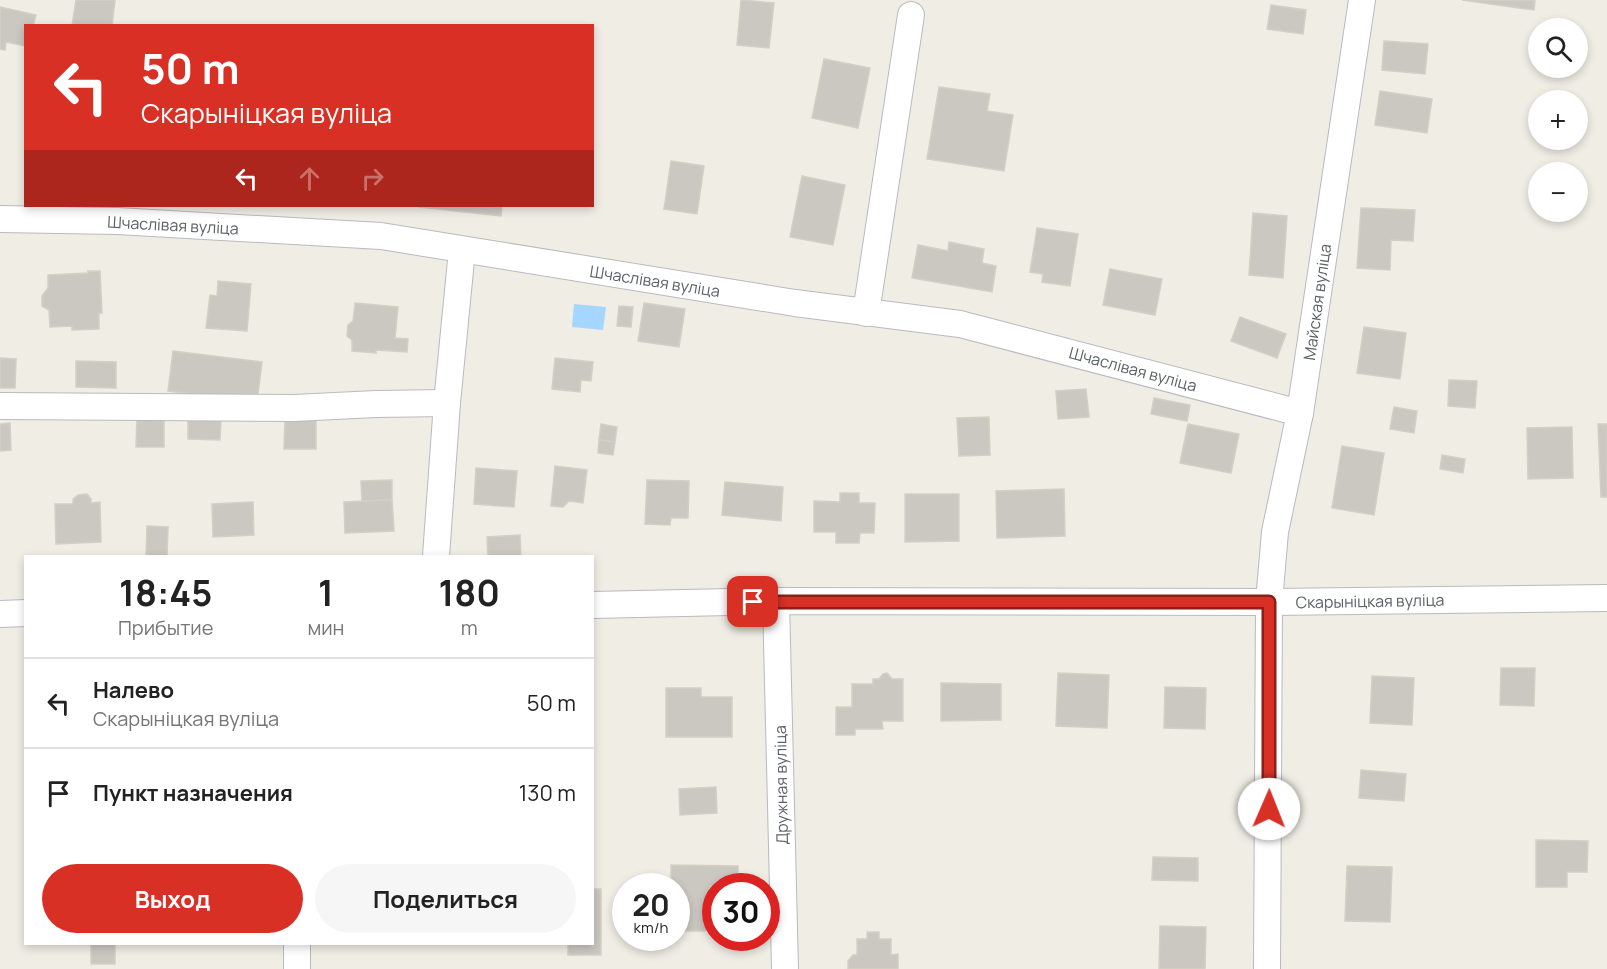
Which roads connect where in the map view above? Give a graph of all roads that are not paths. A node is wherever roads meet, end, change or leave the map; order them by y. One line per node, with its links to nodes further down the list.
1 (1362, 0): 8 (street, Майская вуліца)
2 (911, 15): 5 (street)
3 (0, 219): 4 (street, Шчаслівая вуліца)
4 (462, 250): 5 (street, Шчаслівая вуліца); 6 (street)
5 (866, 313): 8 (street, Шчаслівая вуліца)
6 (447, 403): 7 (street); 9 (street)
7 (0, 406)
8 (1300, 413): 12 (street, Майская вуліца)
9 (436, 555)
10 (1607, 598): 12 (street, Скарыніцкая вуліца)
11 (776, 601): 12 (street, Скарыніцкая вуліца); 13 (street, Скарыніцкая вуліца); 18 (street, Дружная вуліца)
12 (1269, 602): 19 (street, Майская вуліца)
13 (594, 605)
14 (0, 614): 15 (street)
15 (24, 614)
16 (297, 945): 17 (street)
17 (297, 969)
18 (785, 969)
19 (1267, 969)

